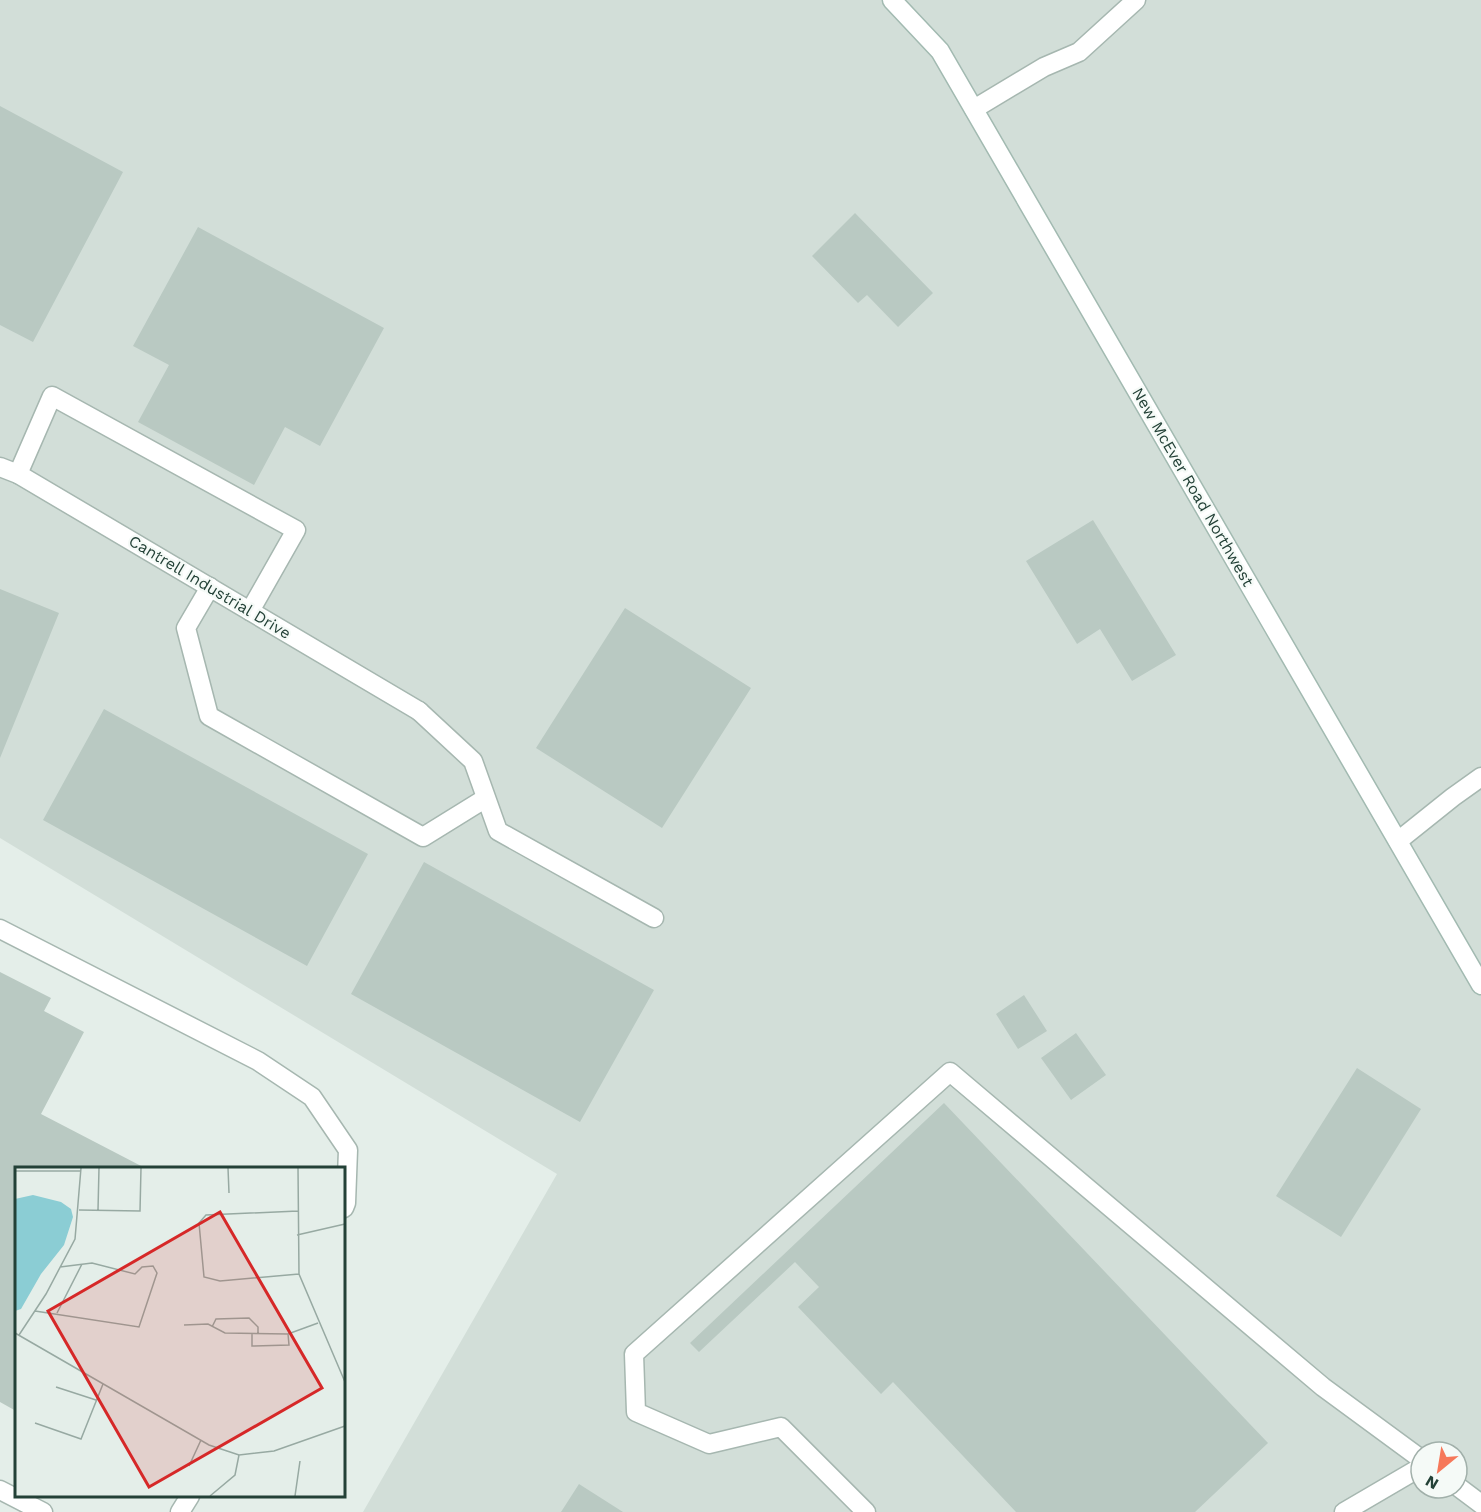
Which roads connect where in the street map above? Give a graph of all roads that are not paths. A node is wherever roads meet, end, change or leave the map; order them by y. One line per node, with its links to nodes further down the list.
1 (892, 0): 3 (street, New McEver Road Northwest)
2 (1136, 0): 3 (street)
3 (974, 110): 10 (street, New McEver Road Northwest)
4 (0, 467): 5 (street, Cantrell Industrial Drive)
5 (18, 474): 6 (street, Cantrell Industrial Drive); 7 (street)
6 (210, 587): 7 (street, Cantrell Industrial Drive); 9 (street)
7 (250, 611): 9 (street, Cantrell Industrial Drive)
8 (1481, 777): 10 (street)
9 (486, 798): 11 (street, Cantrell Industrial Drive)
10 (1398, 841): 13 (street, New McEver Road Northwest)
11 (654, 918)
12 (0, 929): 14 (street)
13 (1481, 985)
14 (345, 1206)
15 (1409, 1451): 21 (street)
16 (1409, 1474): 22 (street)
17 (0, 1490): 19 (street)
18 (189, 1497): 20 (street)
19 (43, 1512)
20 (180, 1512)
21 (866, 1512)
22 (1344, 1512)

